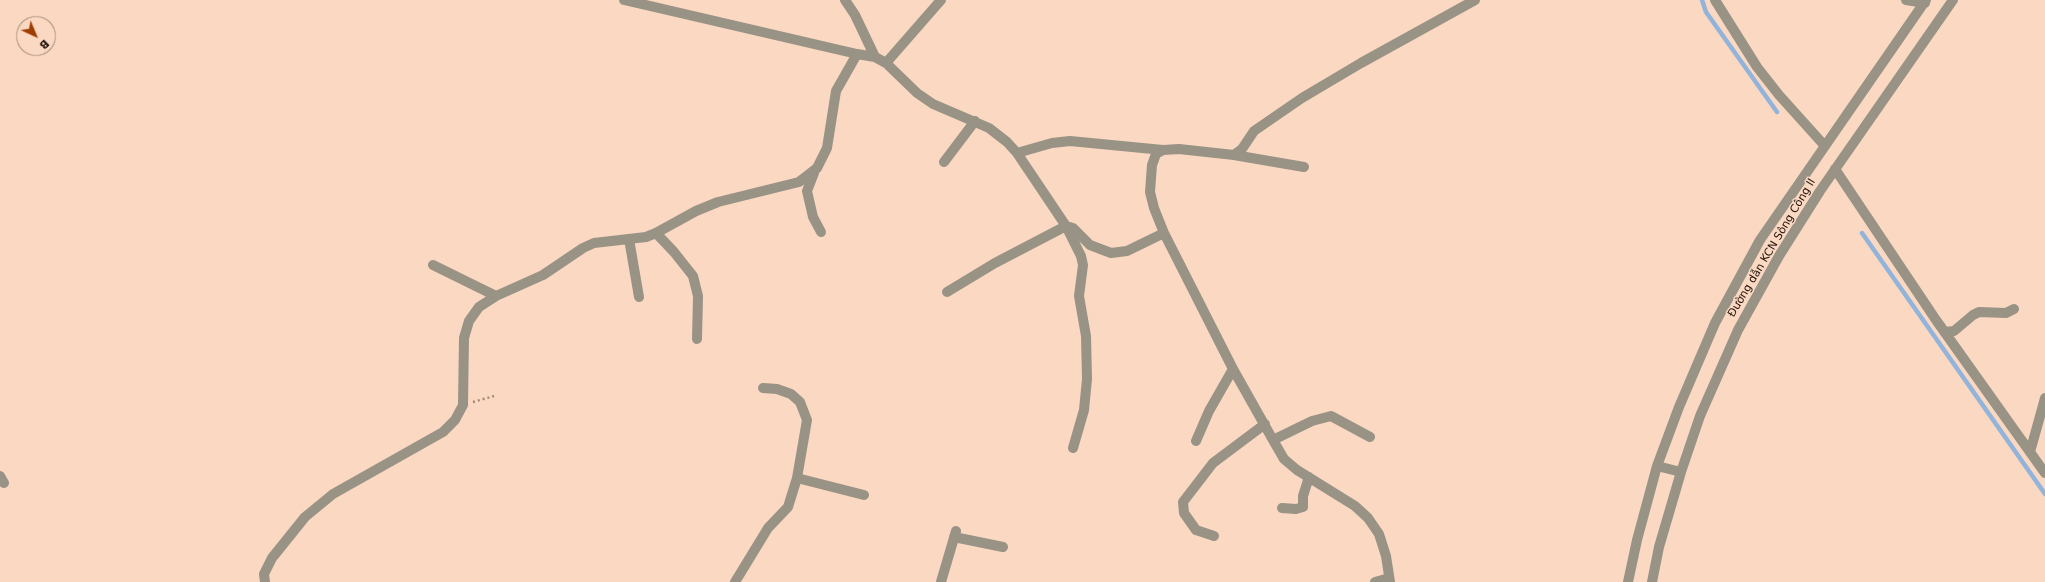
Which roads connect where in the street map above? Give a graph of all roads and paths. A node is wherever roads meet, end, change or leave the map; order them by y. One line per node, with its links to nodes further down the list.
1 (624, 0): 9 (street)
2 (845, 0): 10 (street)
3 (941, 0): 11 (street)
4 (1475, 0): 16 (street)
5 (1715, 0): 13 (street)
6 (1906, 0): 8 (street)
7 (1953, 0): 20 (street, Đường dẫn KCN Sông Công II)
8 (1926, 1): 13 (street, Đường dẫn KCN Sông Công II)
9 (857, 54): 10 (street); 19 (street)
10 (876, 57): 11 (street)
11 (886, 63): 12 (street)
12 (975, 121): 15 (street); 17 (street)
13 (1824, 145): 44 (street, Đường dẫn KCN Sông Công II)
14 (1163, 150): 15 (street); 16 (street); 24 (street)
15 (1017, 153): 21 (street)
16 (1234, 155): 18 (street)
17 (944, 162)
18 (1304, 167)
19 (817, 168): 22 (street); 23 (street)
20 (1835, 169): 31 (street); 45 (street, Đường dẫn KCN Sông Công II)
21 (1066, 226): 24 (street); 27 (street); 42 (street)
22 (821, 232)
23 (656, 233): 25 (street); 32 (street)
24 (1164, 233): 33 (street)
25 (629, 239): 28 (street); 29 (street)
26 (432, 265): 28 (street)
27 (947, 292)
28 (496, 296): 37 (street)
29 (639, 297)
30 (2014, 309): 31 (street)
31 (1945, 332): 43 (street)
32 (697, 340)
33 (1233, 369): 38 (street); 41 (street)
34 (763, 388): 48 (street)
35 (494, 396): 37 (path)
36 (2045, 398): 43 (street)
37 (464, 405): 55 (street)
38 (1265, 424): 40 (street); 51 (street)
39 (1370, 438): 40 (street)
40 (1273, 440): 47 (street)
41 (1196, 441)
42 (1073, 448)
43 (2030, 452): 46 (street)
44 (1657, 466): 45 (street); 58 (street, Đường dẫn KCN Sông Công II)
45 (1681, 472): 59 (street, Đường dẫn KCN Sông Công II)
46 (2045, 473)
47 (1309, 477): 50 (street); 53 (street)
48 (797, 478): 49 (street); 54 (street)
49 (864, 495)
50 (1282, 508)
51 (1214, 536)
52 (1003, 547): 56 (street)
53 (1390, 580): 57 (street)
54 (737, 581)
55 (265, 582)
56 (941, 582)
57 (1375, 582)
58 (1628, 582)
59 (1652, 582)

